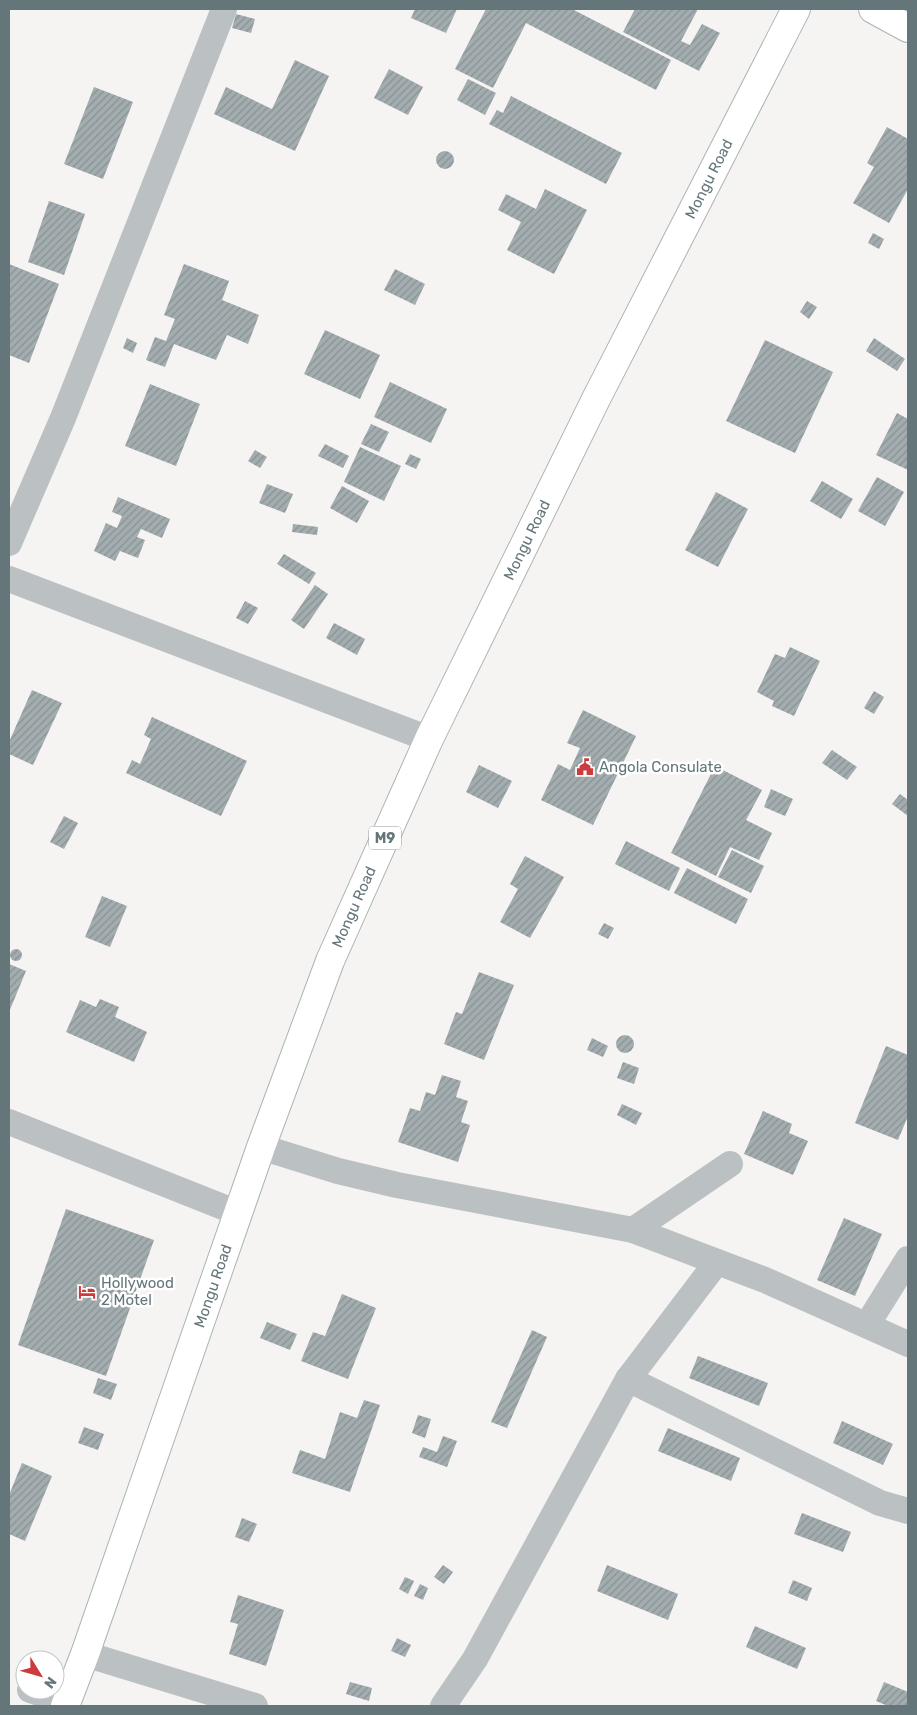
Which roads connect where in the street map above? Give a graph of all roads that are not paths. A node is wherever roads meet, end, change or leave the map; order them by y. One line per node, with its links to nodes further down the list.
1 (224, 9): 5 (street)
2 (796, 9): 7 (main road, Mongu Road / M9)
3 (873, 9): 4 (main road)
4 (908, 28)
5 (9, 543)
6 (9, 579): 7 (street)
7 (429, 739): 9 (main road, Mongu Road / M9)
8 (9, 1122): 11 (street)
9 (261, 1147): 11 (main road, Mongu Road / M9); 12 (street)
10 (730, 1164): 12 (street)
11 (238, 1213): 19 (main road, Mongu Road / M9)
12 (633, 1230): 14 (street)
13 (908, 1259): 15 (street)
14 (718, 1262): 15 (street); 17 (street)
15 (867, 1325): 16 (street)
16 (908, 1344)
17 (628, 1379): 18 (street); 22 (street)
18 (908, 1511)
19 (85, 1654): 20 (main road, Mongu Road / M9); 21 (street)
20 (65, 1704)
21 (255, 1706)
22 (443, 1706)

